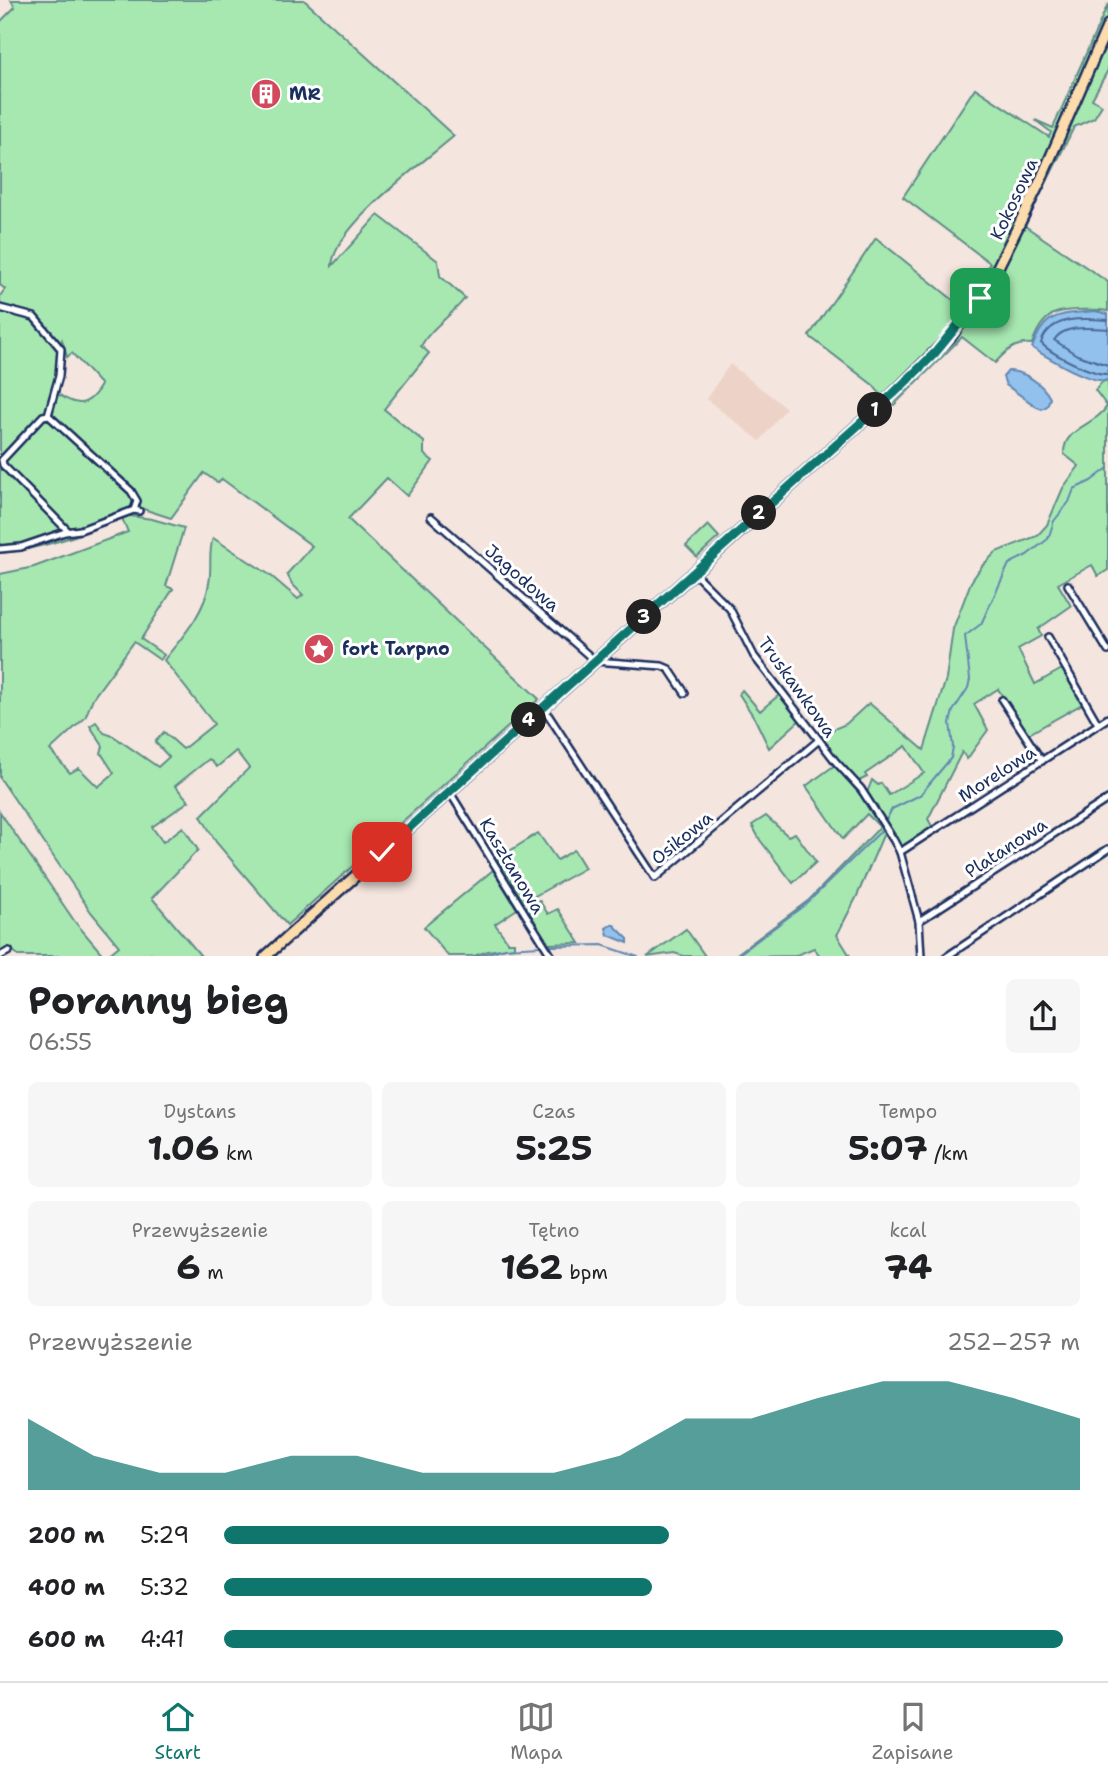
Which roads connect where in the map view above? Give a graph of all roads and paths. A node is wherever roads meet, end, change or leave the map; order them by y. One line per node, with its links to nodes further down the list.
1 (1108, 24): 8 (main road, Kokosowa)
2 (0, 308): 3 (street)
3 (48, 415): 4 (street); 6 (street)
4 (2, 460): 6 (street)
5 (431, 517): 12 (street, Jagodowa)
6 (68, 531): 7 (street)
7 (0, 549)
8 (693, 572): 12 (main road, Kokosowa); 18 (street, Truskawkowa)
9 (1068, 585): 11 (street)
10 (1048, 637): 17 (street)
11 (1108, 651)
12 (595, 661): 13 (street); 15 (main road, Kokosowa)
13 (685, 693)
14 (1002, 700): 19 (street)
15 (544, 707): 18 (street, Osikowa); 20 (main road, Kokosowa)
16 (1108, 718): 17 (street, Morelowa)
17 (1098, 724): 19 (street, Morelowa)
18 (819, 740): 23 (street, Truskawkowa)
19 (1042, 761): 23 (street, Morelowa)
20 (449, 791): 27 (main road, Kokosowa); 28 (street, Kasztanowa)
21 (1108, 799): 24 (street, Platanowa)
22 (1108, 849): 30 (street)
23 (900, 852): 24 (street, Truskawkowa)
24 (919, 921): 29 (street, Truskawkowa)
25 (9, 951): 26 (street)
26 (0, 956)
27 (266, 956)
28 (551, 956)
29 (921, 956)
30 (948, 956)

